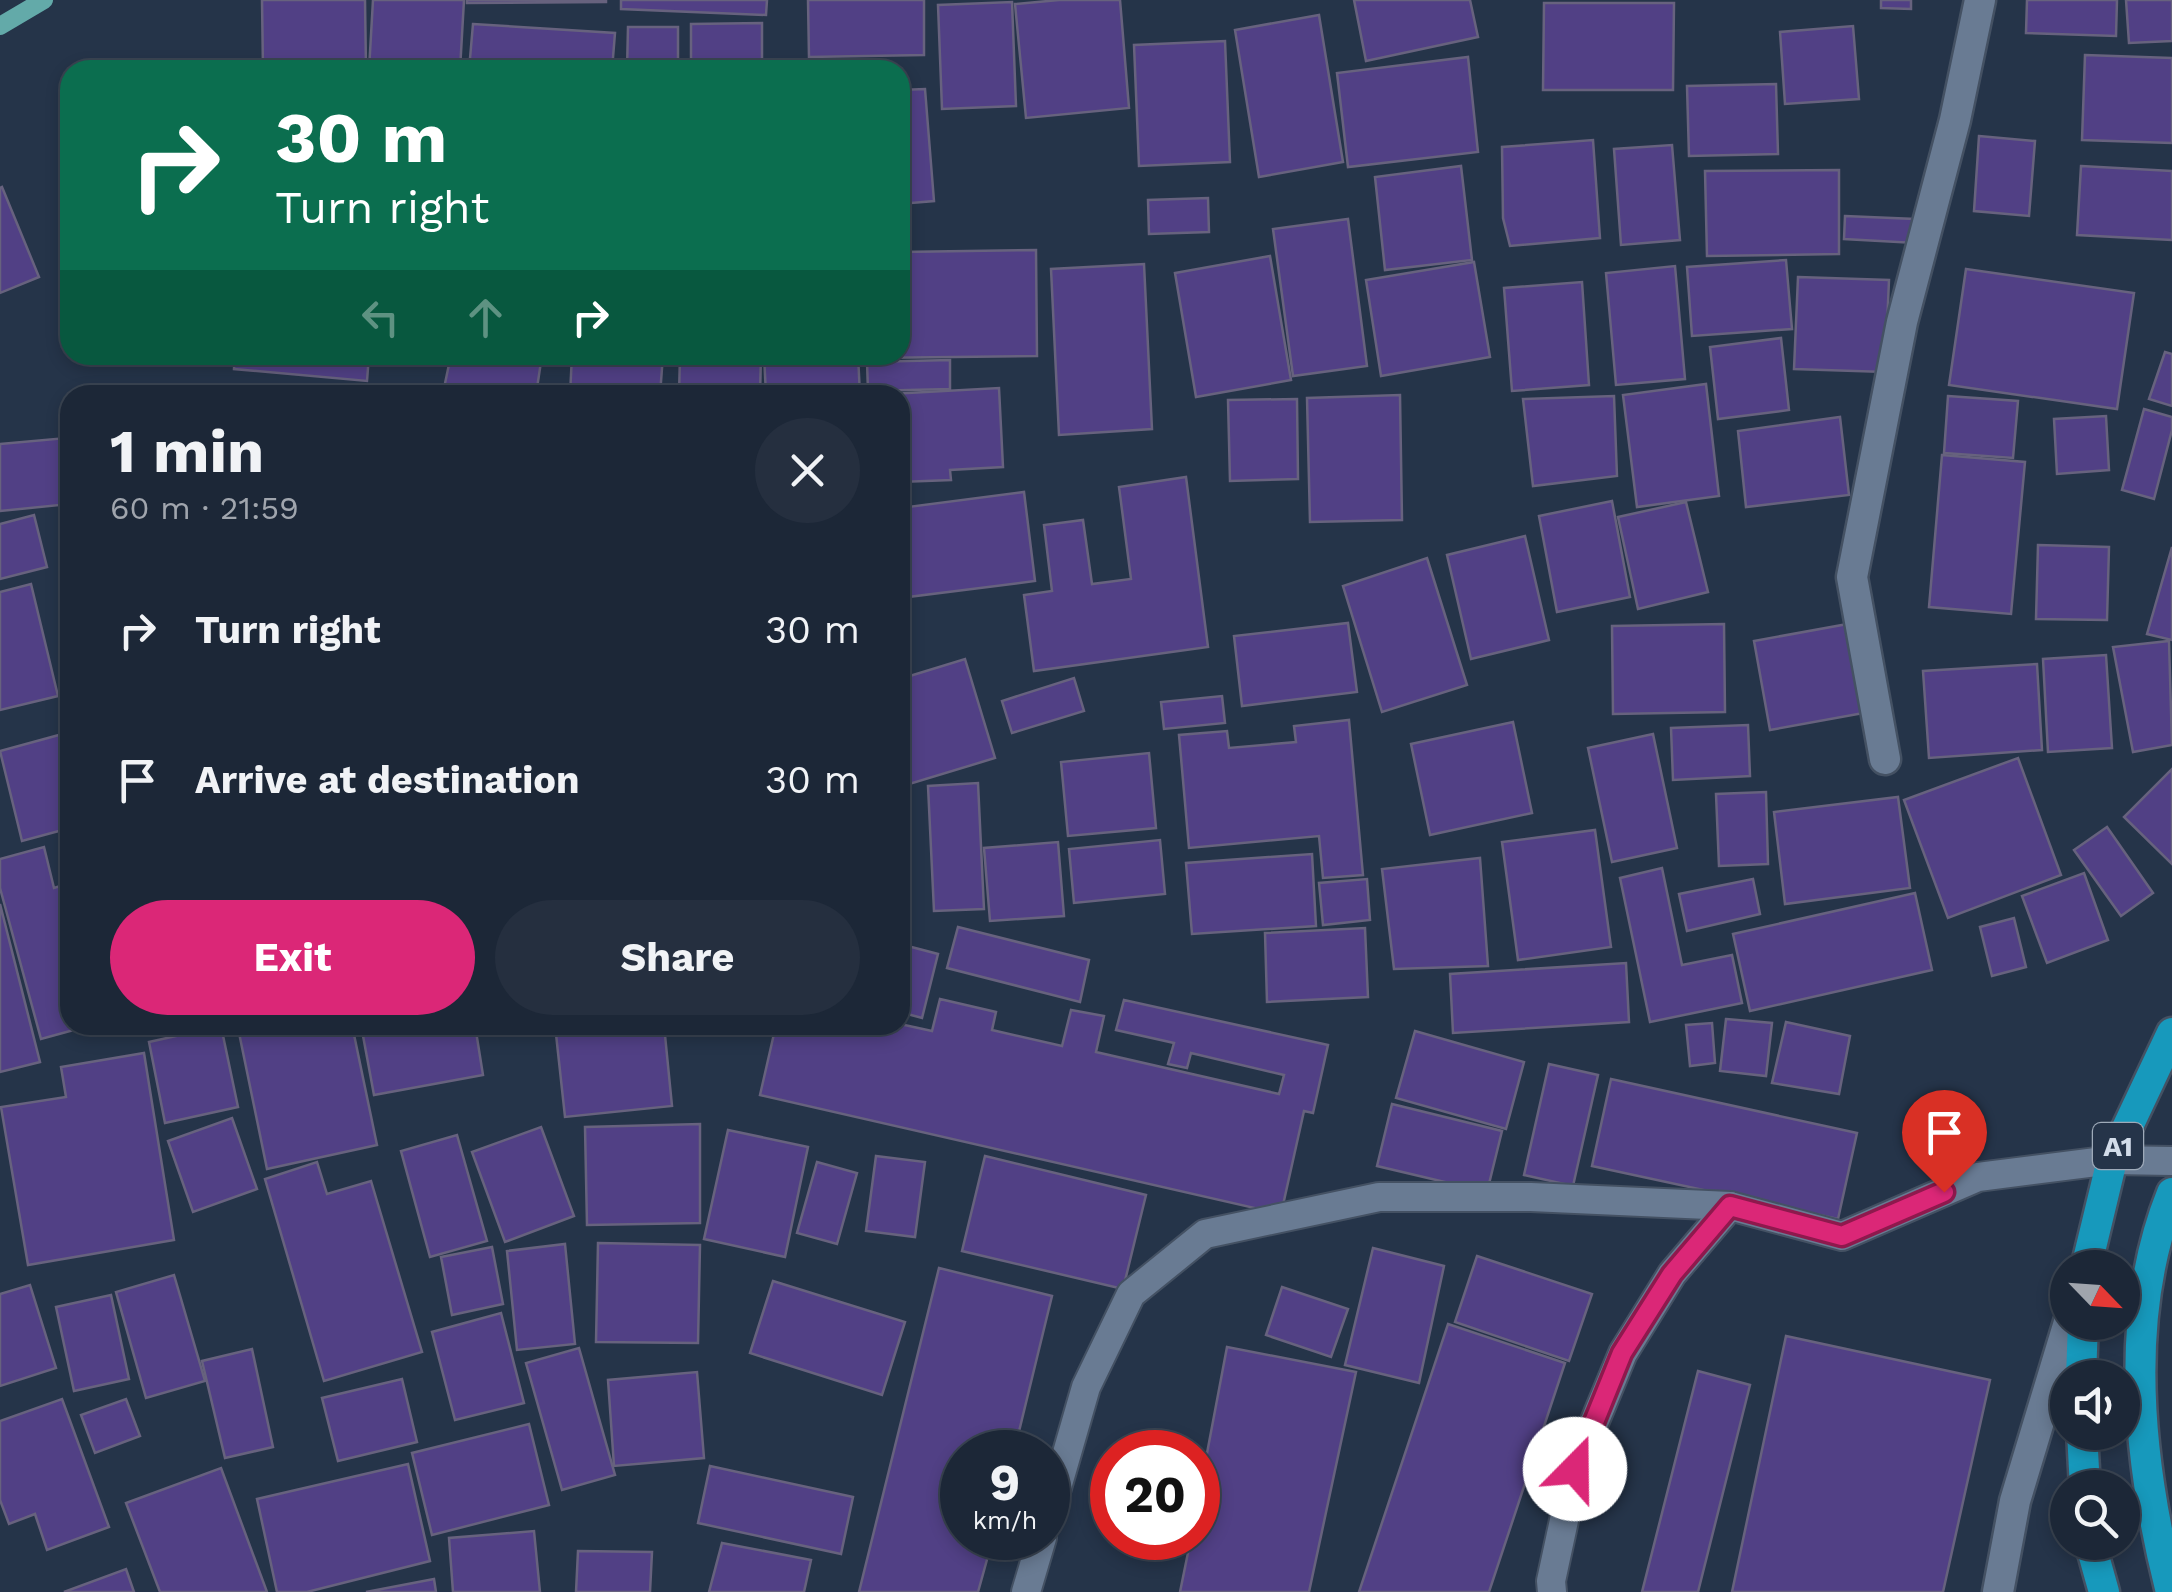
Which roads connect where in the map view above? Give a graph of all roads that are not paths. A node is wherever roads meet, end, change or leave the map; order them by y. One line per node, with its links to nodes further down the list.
1 (1980, 0): 2 (street)
2 (1886, 759)
3 (2172, 1033): 4 (highway, A1)
4 (2112, 1160): 5 (lane); 7 (lane); 8 (highway, A1)
5 (2172, 1161)
6 (2172, 1192): 17 (highway, A1)
7 (1730, 1206): 10 (lane); 14 (lane)
8 (2090, 1250)
9 (2063, 1340): 15 (street)
10 (1070, 1443)
11 (1035, 1560): 13 (lane)
12 (2095, 1560): 16 (highway)
13 (1026, 1592)
14 (1552, 1592)
15 (1998, 1592)
16 (2104, 1592)
17 (2171, 1592)

